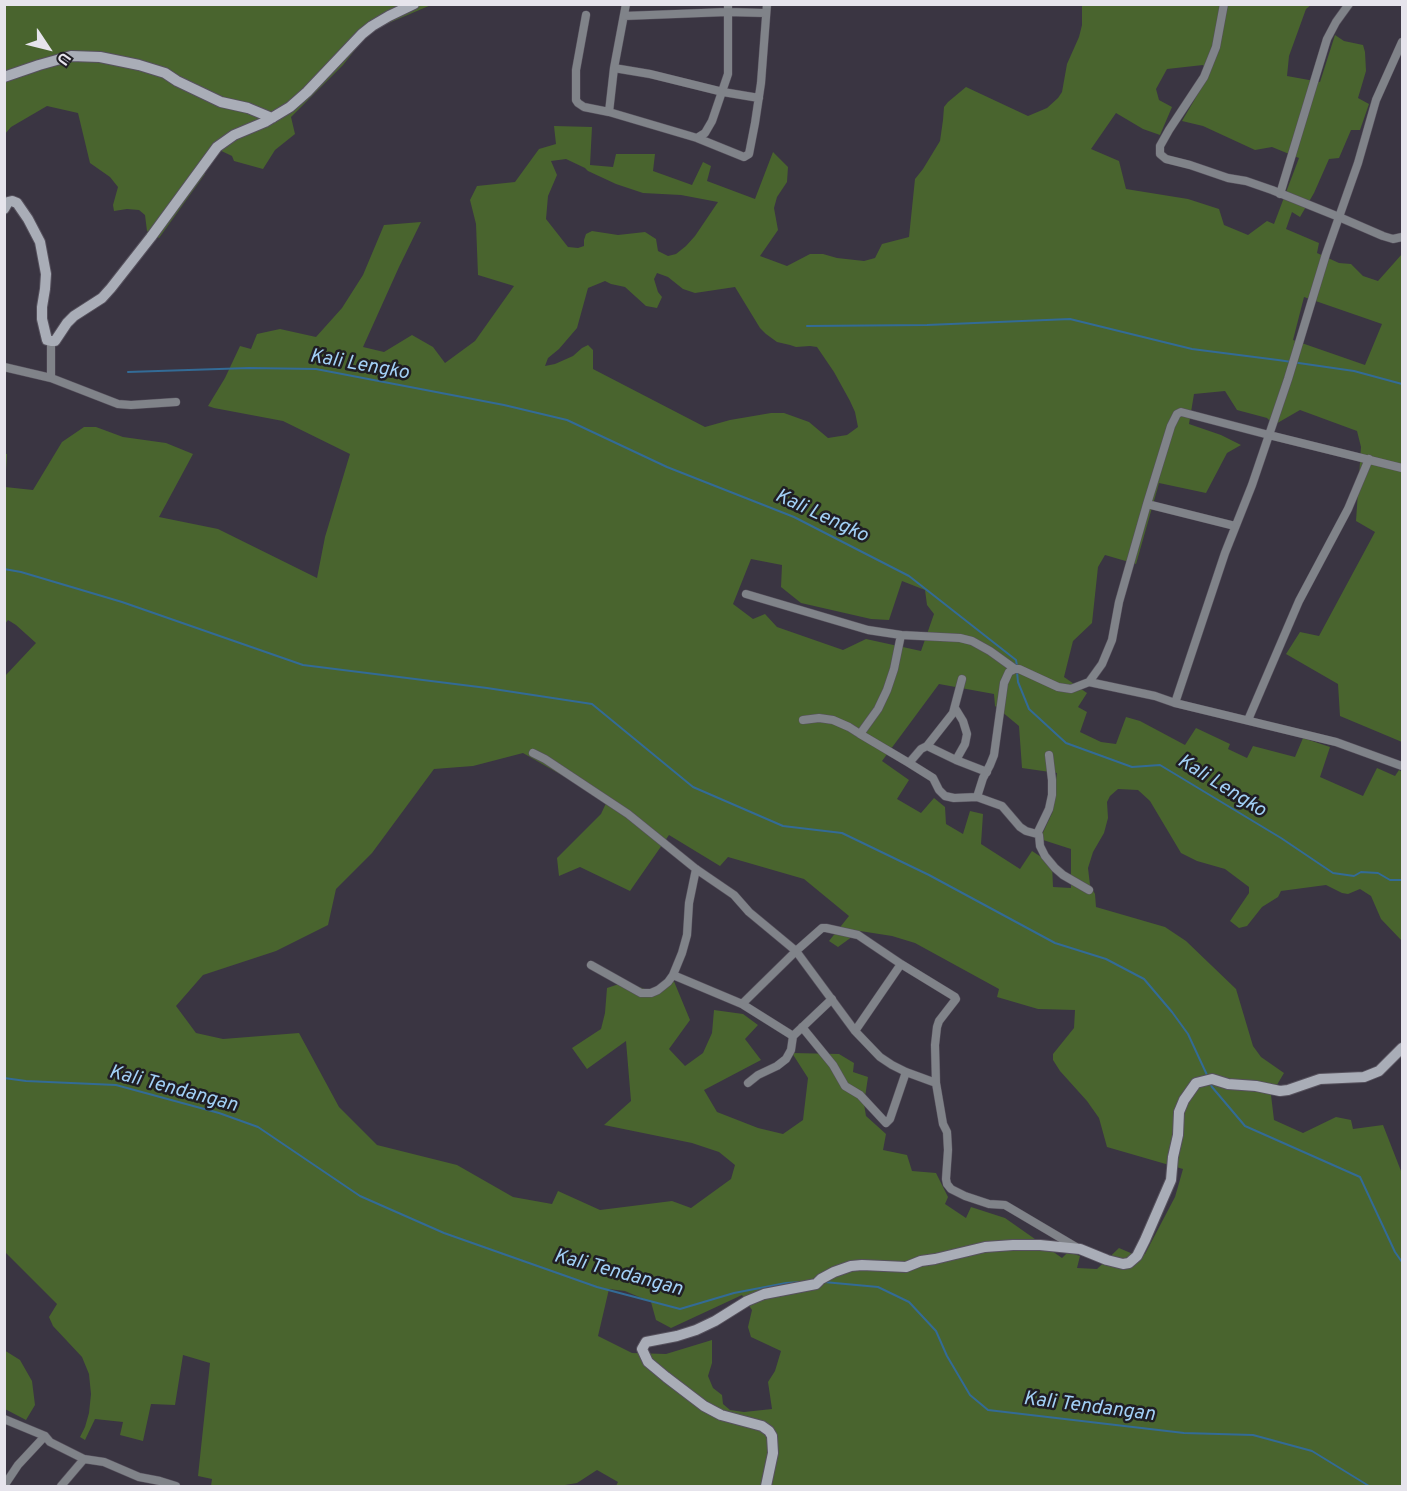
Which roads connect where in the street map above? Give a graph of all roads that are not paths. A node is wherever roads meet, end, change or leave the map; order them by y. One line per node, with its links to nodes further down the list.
1 (414, 4): 15 (street)
2 (626, 4): 8 (street)
3 (1224, 4): 17 (street)
4 (1349, 4): 17 (street)
5 (727, 8): 6 (street); 8 (street); 12 (street)
6 (766, 9): 13 (street)
7 (585, 15): 14 (street)
8 (624, 16): 10 (street)
9 (1402, 42): 19 (street)
10 (614, 68): 12 (street); 14 (street)
11 (4, 77): 15 (street)
12 (723, 92): 13 (street); 16 (street)
13 (759, 98): 16 (street)
14 (609, 112): 16 (street)
15 (272, 118): 21 (street)
16 (697, 138)
17 (1280, 194): 19 (street)
18 (4, 209): 21 (street)
19 (1339, 216): 20 (street); 25 (street)
20 (1402, 237)
21 (51, 341): 23 (street)
22 (4, 367): 23 (street)
23 (51, 378): 24 (street)
24 (177, 402)
25 (1269, 435): 26 (street); 28 (street); 29 (street)
26 (1369, 459): 27 (street); 38 (street)
27 (1402, 468)
28 (1147, 504): 29 (street); 34 (street)
29 (1235, 526): 35 (street)
30 (747, 594): 31 (street)
31 (901, 635): 32 (street); 39 (street)
32 (1017, 669): 34 (street); 46 (street)
33 (962, 679): 36 (street)
34 (1089, 682): 35 (street)
35 (1175, 703): 38 (street)
36 (955, 708): 40 (street); 43 (street)
37 (803, 720): 39 (street)
38 (1248, 720): 45 (street)
39 (860, 734): 44 (street)
40 (927, 746): 43 (street); 44 (street)
41 (533, 753): 49 (street)
42 (1049, 755): 48 (street)
43 (956, 760): 46 (street)
44 (909, 764): 47 (street)
45 (1402, 766)
46 (987, 772): 47 (street)
47 (977, 796): 48 (street)
48 (1037, 834): 50 (street)
49 (696, 868): 51 (street); 54 (street)
50 (1089, 890)
51 (796, 951): 52 (street); 55 (street); 56 (street)
52 (901, 964): 58 (street); 63 (street)
53 (591, 965): 54 (street)
54 (673, 975): 56 (street)
55 (832, 999): 57 (street); 58 (street)
56 (742, 1004): 59 (street)
57 (802, 1027): 59 (street); 61 (street)
58 (855, 1031): 61 (street)
59 (793, 1036): 62 (street)
60 (1402, 1048): 64 (street)
61 (906, 1072): 63 (street)
62 (748, 1083)
63 (936, 1083): 64 (street)
64 (1080, 1249): 71 (street)
65 (4, 1419): 66 (street)
66 (45, 1436): 67 (street); 68 (street)
67 (84, 1459): 69 (street); 70 (street)
68 (4, 1486)
69 (61, 1486)
70 (176, 1486)
71 (766, 1486)

